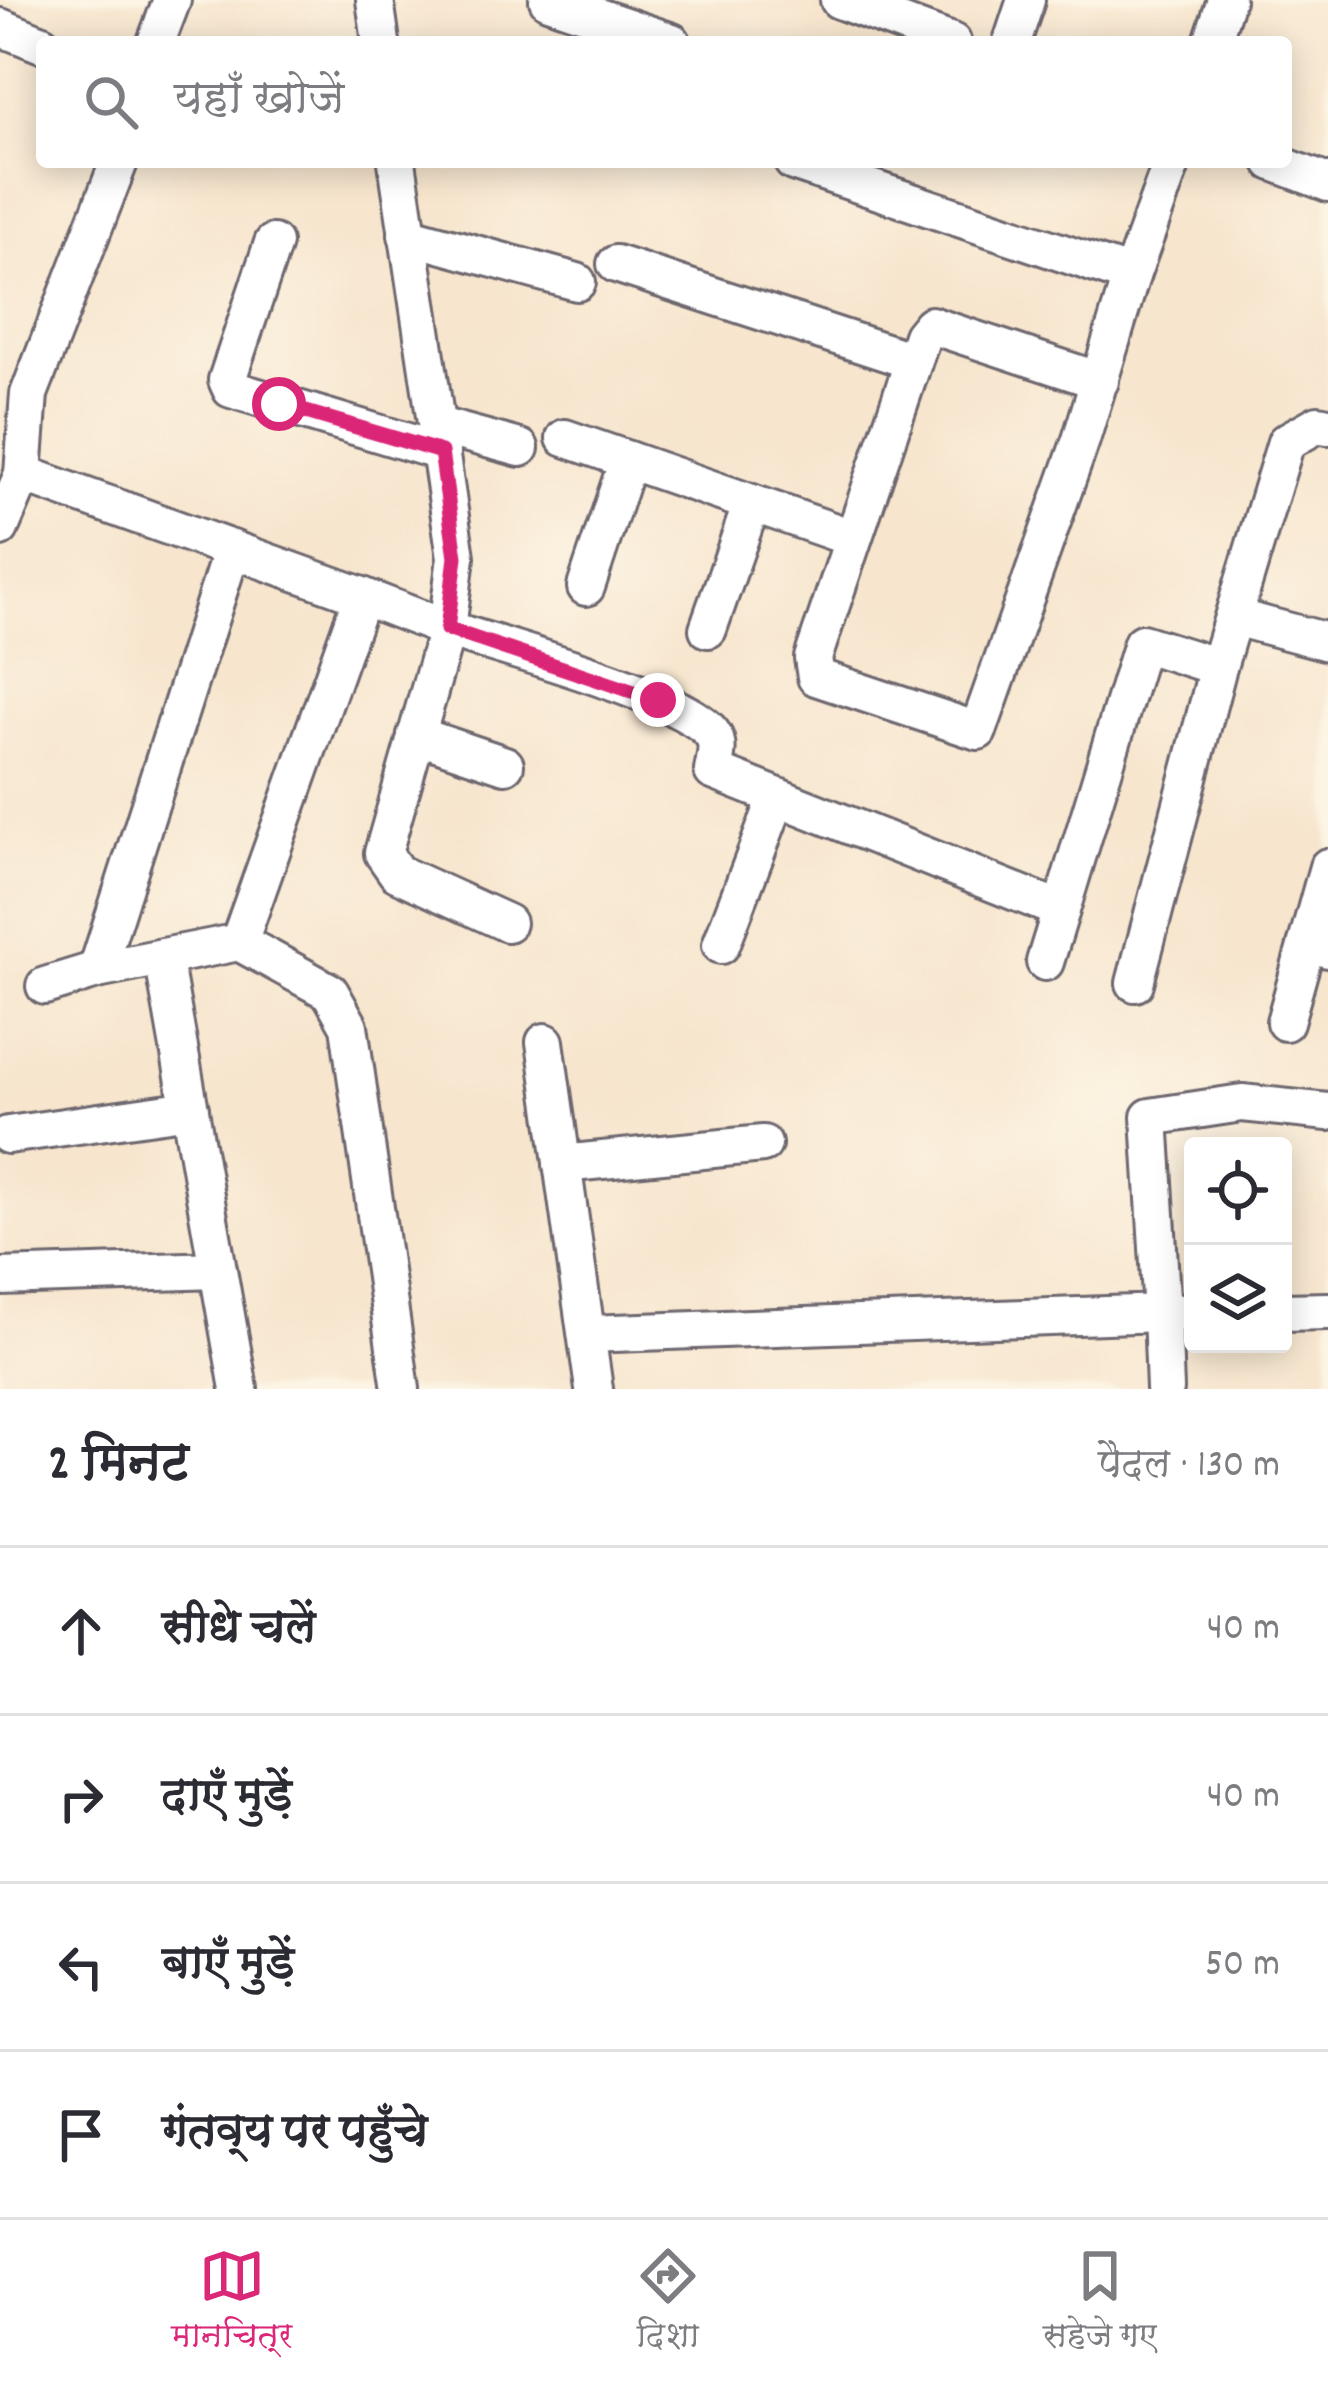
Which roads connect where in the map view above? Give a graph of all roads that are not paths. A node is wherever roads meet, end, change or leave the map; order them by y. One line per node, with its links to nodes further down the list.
1 (172, 0): 8 (street)
2 (375, 0): 9 (street)
3 (548, 0): 10 (street)
4 (839, 0): 11 (street)
5 (1026, 0): 12 (street)
6 (1226, 0): 13 (street)
7 (0, 27): 14 (street)
8 (158, 36)
9 (380, 36)
10 (654, 36)
11 (936, 36)
12 (1014, 36)
13 (1214, 36)
14 (36, 42)
15 (116, 168): 28 (street)
16 (398, 168): 21 (street)
17 (811, 168): 24 (street)
18 (1170, 168): 24 (street)
19 (1289, 168): 20 (street)
20 (1328, 183)
21 (407, 235): 25 (street); 31 (street)
22 (273, 243): 31 (street)
23 (616, 264): 26 (street)
24 (1131, 277): 27 (street)
25 (577, 282)
26 (914, 361): 27 (street); 37 (street)
27 (1100, 381): 37 (street)
28 (14, 389): 34 (street)
29 (1328, 426): 41 (street)
30 (565, 438): 33 (street)
31 (440, 439): 32 (street); 43 (street)
32 (520, 448)
33 (628, 460): 35 (street); 39 (street)
34 (23, 474): 36 (street); 38 (street)
35 (752, 503): 37 (street); 42 (street)
36 (0, 528)
37 (853, 538)
38 (232, 549): 40 (street); 57 (street)
39 (586, 587)
40 (362, 596): 43 (street); 52 (street)
41 (1234, 616): 44 (street); 45 (street)
42 (708, 628)
43 (447, 629): 46 (street); 48 (street)
44 (1328, 642)
45 (1218, 667): 50 (street); 58 (street)
46 (416, 735): 47 (street); 51 (street)
47 (505, 765)
48 (777, 798): 50 (street); 53 (street)
49 (1328, 866): 54 (street)
50 (1061, 910): 56 (street)
51 (506, 923)
52 (239, 942): 55 (street); 74 (street)
53 (722, 945)
54 (1318, 946): 60 (street)
55 (164, 957): 57 (street); 62 (street)
56 (1045, 962)
57 (97, 970): 59 (street)
58 (1135, 982)
59 (45, 986)
60 (1285, 1022)
61 (545, 1042): 66 (street)
62 (190, 1109): 64 (street); 67 (street)
63 (1328, 1112): 71 (street)
64 (8, 1136)
65 (763, 1144): 66 (street)
66 (562, 1164): 72 (street)
67 (218, 1270): 68 (street); 73 (street)
68 (0, 1277)
69 (1292, 1312): 70 (street)
70 (1328, 1312)
71 (1178, 1313): 72 (street); 76 (street)
72 (586, 1334): 75 (street)
73 (239, 1389)
74 (401, 1389)
75 (594, 1389)
76 (1165, 1389)

